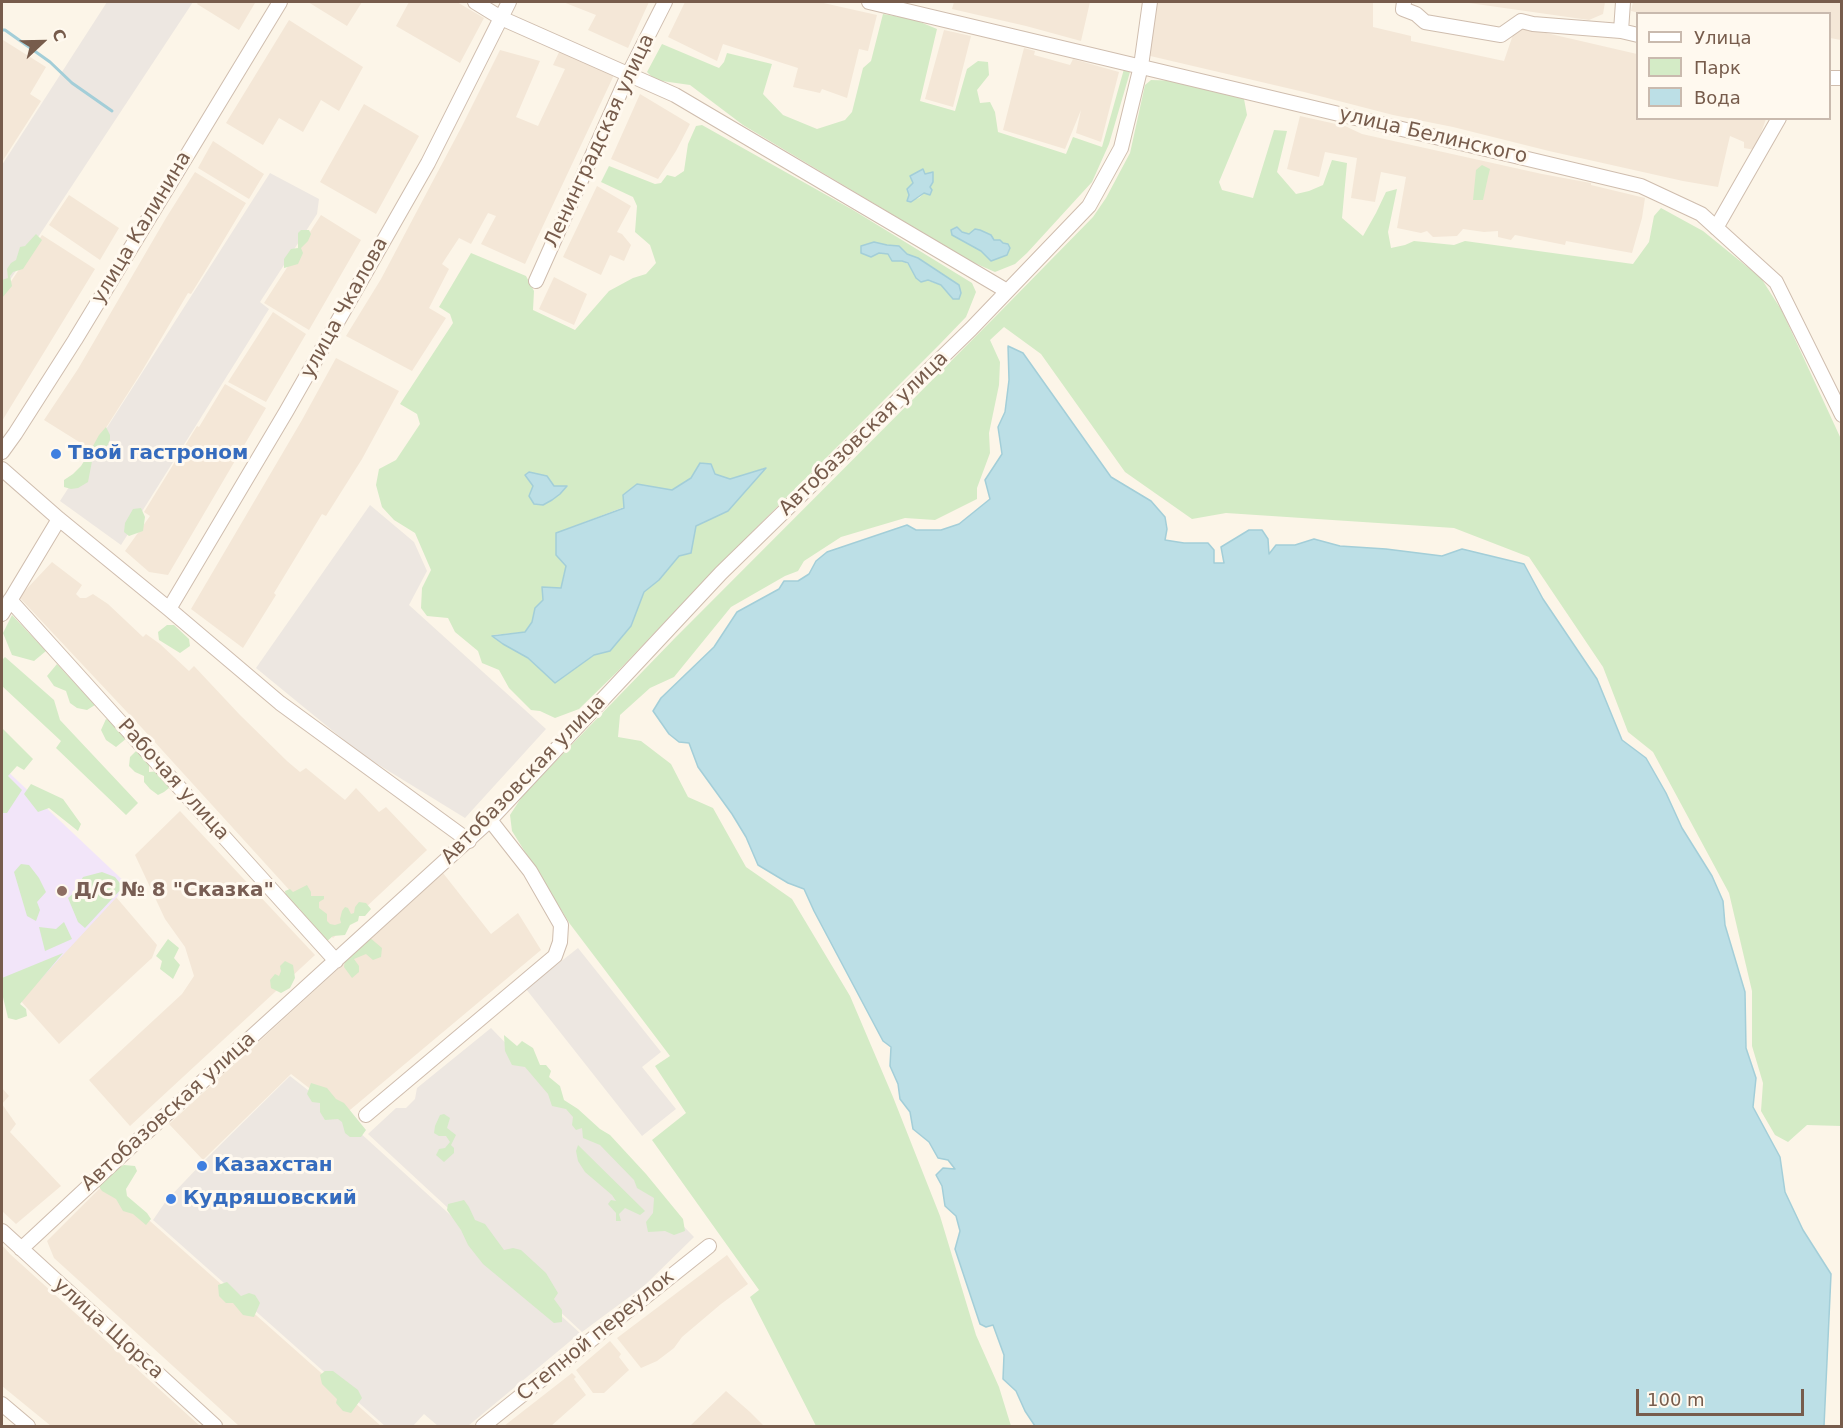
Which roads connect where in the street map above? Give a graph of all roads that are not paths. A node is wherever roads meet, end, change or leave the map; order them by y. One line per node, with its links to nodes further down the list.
1 (280, 2): 19 (street, улица Калинина)
2 (475, 2): 9 (street)
3 (509, 2): 9 (street, улица Чкалова)
4 (665, 2): 13 (street, Ленинградская улица)
5 (869, 2): 12 (street, улица Белинского)
6 (1150, 2): 12 (street)
7 (1404, 2): 10 (street)
8 (1623, 2): 10 (street)
9 (501, 18): 13 (street); 23 (street, улица Чкалова)
10 (1621, 31): 11 (street)
11 (1636, 35)
12 (1141, 66): 15 (street, улица Белинского); 17 (street)
13 (629, 73): 16 (street, Ленинградская улица); 17 (street)
14 (1778, 120): 15 (street)
15 (1716, 228): 18 (street, улица Белинского)
16 (536, 281)
17 (1006, 291): 25 (street, Автобазовская улица)
18 (1842, 415)
19 (2, 452)
20 (2, 469): 21 (street)
21 (59, 519): 22 (street); 23 (street)
22 (10, 600): 24 (street); 27 (street, Рабочая улица)
23 (169, 609): 26 (street)
24 (2, 614)
25 (490, 820): 26 (street, Автобазовская улица); 28 (street)
26 (469, 841): 27 (street, Автобазовская улица)
27 (336, 961): 31 (street, Автобазовская улица)
28 (366, 1115)
29 (2, 1231): 31 (street, улица Щорса)
30 (709, 1246): 35 (street, Степной переулок)
31 (21, 1249): 34 (street, улица Щорса)
32 (2, 1404): 33 (street)
33 (28, 1426)
34 (215, 1426)
35 (483, 1426)

